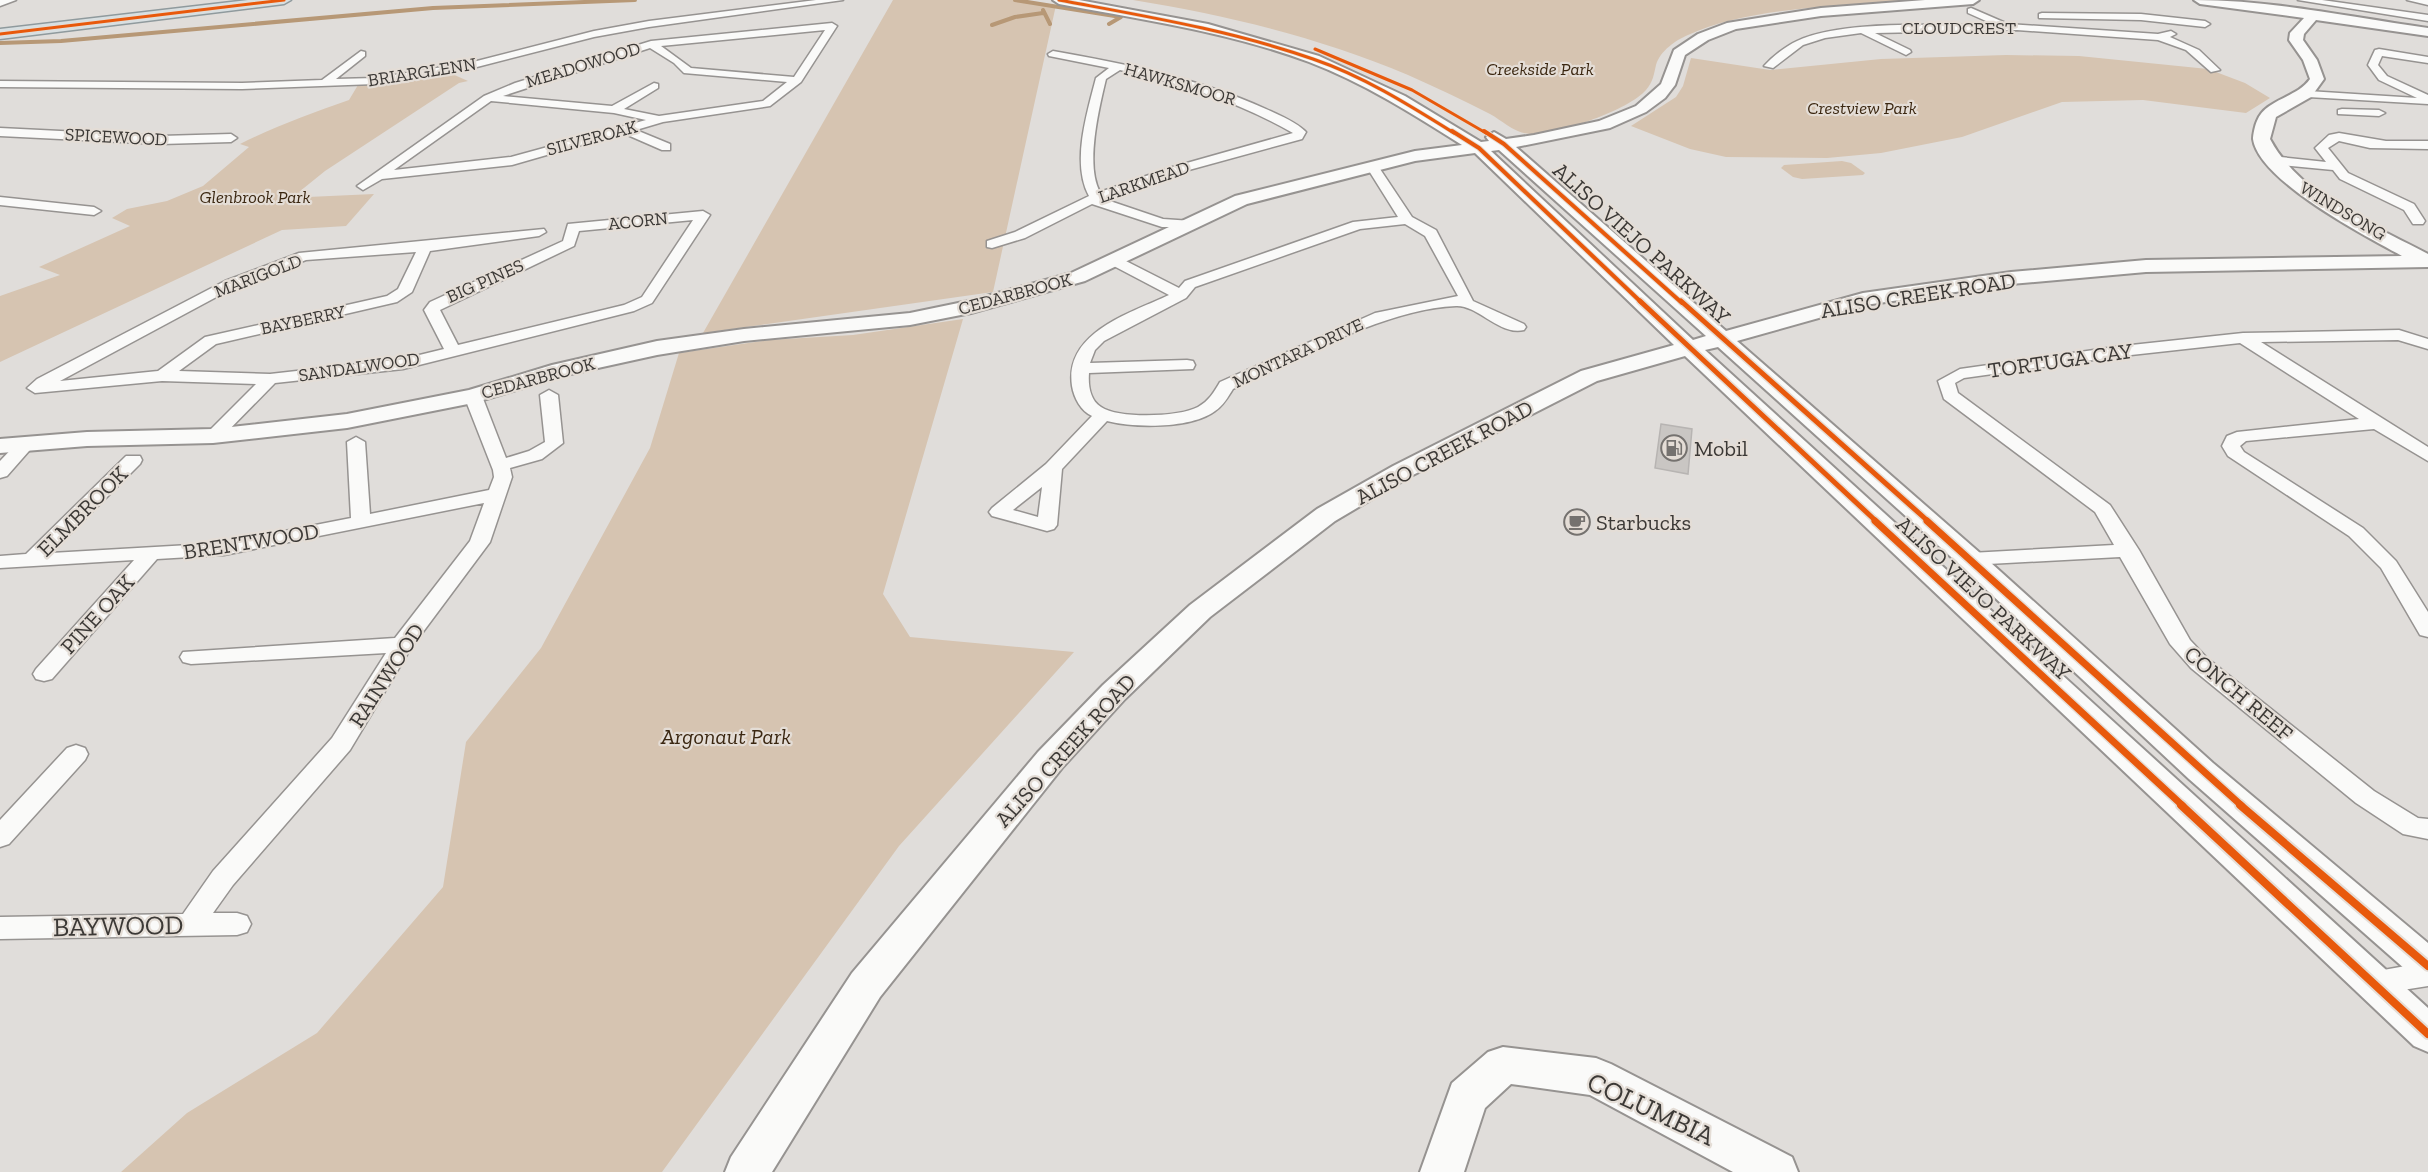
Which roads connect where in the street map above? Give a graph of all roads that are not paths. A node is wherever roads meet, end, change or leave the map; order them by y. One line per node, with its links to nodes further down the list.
1 (11, 0): 11 (street)
2 (225, 0): 20 (main road)
3 (284, 0): 27 (main road)
4 (838, 0): 36 (street, BRIARGLENN)
5 (1059, 0): 59 (main road, ALISO VIEJO PARKWAY)
6 (1102, 0): 56 (main road, ALISO VIEJO PARKWAY)
7 (2200, 0): 12 (main road)
8 (2303, 0): 12 (street)
9 (2412, 0): 10 (street)
10 (2428, 2)
11 (0, 3)
12 (2316, 5): 17 (street); 25 (main road); 45 (main road)
13 (1972, 6): 14 (main road, CEDARBROOK); 22 (street)
14 (1884, 7): 23 (street); 56 (main road, CEDARBROOK)
15 (2035, 16): 16 (street)
16 (2115, 16): 18 (street); 28 (street)
17 (2428, 18)
18 (2166, 20): 19 (street); 29 (street)
19 (2205, 24)
20 (0, 26)
21 (832, 26): 31 (street, MEADOWOOD); 40 (street, SILVEROAK)
22 (2009, 27): 23 (street, CLOUDCREST); 26 (street, CLOUDCREST)
23 (1929, 28): 24 (street, CLOUDCREST)
24 (1862, 30): 32 (street); 38 (street, CLOUDCREST)
25 (2428, 32)
26 (2105, 33): 28 (street, CLOUDCREST); 30 (street)
27 (0, 34)
28 (2134, 35): 29 (street, CLOUDCREST)
29 (2158, 37): 39 (street, CLOUDCREST)
30 (2112, 43)
31 (651, 44): 40 (street); 43 (street, MEADOWOOD)
32 (1906, 52)
33 (361, 54): 42 (street)
34 (1053, 54): 37 (street, HAWKSMOOR)
35 (2428, 60): 47 (street)
36 (473, 65): 42 (street, BRIARGLENN); 43 (street)
37 (1119, 66): 54 (street, HAWKSMOOR); 65 (street)
38 (1769, 66)
39 (2215, 70)
40 (797, 80): 51 (street, SILVEROAK)
41 (0, 84): 42 (street, BRIARGLENN)
42 (322, 85)
43 (519, 85): 46 (street, MEADOWOOD)
44 (654, 86): 48 (street)
45 (2308, 94): 47 (street); 60 (main road)
46 (488, 98): 48 (street); 63 (street, MEADOWOOD)
47 (2426, 99)
48 (614, 110): 51 (street)
49 (2342, 112): 50 (street)
50 (2428, 113)
51 (662, 119): 52 (street, SILVEROAK)
52 (622, 129): 58 (street); 63 (street, SILVEROAK)
53 (0, 132): 55 (street, SPICEWOOD)
54 (1300, 132): 65 (street, LARKMEAD)
55 (231, 138)
56 (1504, 144): 59 (main road, CEDARBROOK); 83 (main road, ALISO VIEJO PARKWAY)
57 (2428, 145): 61 (street)
58 (666, 147)
59 (1479, 148): 62 (main road, CEDARBROOK); 86 (main road, ALISO VIEJO PARKWAY)
60 (2268, 155): 61 (street); 79 (main road, WINDSONG)
61 (2333, 163): 73 (street)
62 (1372, 166): 71 (street); 72 (main road, CEDARBROOK)
63 (378, 175): 64 (street, MEADOWOOD)
64 (363, 186)
65 (1098, 197): 67 (street); 68 (street); 76 (street, LARKMEAD)
66 (0, 201): 69 (street)
67 (1131, 202): 68 (street); 72 (street)
68 (1116, 209): 72 (street)
69 (94, 211)
70 (703, 215): 74 (street, ACORN); 87 (street, SANDALWOOD)
71 (1407, 220): 80 (street); 81 (street)
72 (1187, 224): 78 (main road, CEDARBROOK)
73 (2423, 224)
74 (573, 228): 87 (street, BIG PINES)
75 (539, 232): 77 (street, MARIGOLD)
76 (992, 244)
77 (425, 247): 90 (street, BAYBERRY); 92 (street, MARIGOLD)
78 (1115, 261): 80 (street); 94 (main road, CEDARBROOK)
79 (2428, 261): 83 (main road, ALISO CREEK ROAD)
80 (1181, 295): 89 (street)
81 (1461, 299): 82 (street); 95 (street, MONTARA DRIVE)
82 (1518, 327)
83 (1722, 338): 86 (main road, ALISO CREEK ROAD); 111 (main road, ALISO VIEJO PARKWAY)
84 (2242, 338): 85 (street, TORTUGA CAY); 96 (street); 109 (street, TORTUGA CAY)
85 (2428, 344)
86 (1688, 348): 107 (main road, ALISO VIEJO PARKWAY); 129 (main road, ALISO CREEK ROAD)
87 (453, 351): 91 (street, SANDALWOOD)
88 (1187, 365): 89 (street)
89 (1081, 368): 95 (street)
90 (162, 376): 91 (street, SANDALWOOD); 92 (street, SANDALWOOD)
91 (270, 379): 97 (street)
92 (34, 388)
93 (549, 395): 103 (street)
94 (473, 396): 97 (main road, CEDARBROOK); 103 (street, RAINWOOD)
95 (1103, 415): 104 (street)
96 (2376, 423): 101 (street); 114 (street)
97 (213, 436): 99 (main road, CEDARBROOK)
98 (356, 442): 108 (street)
99 (27, 443): 100 (main road, CEDARBROOK); 105 (street)
100 (0, 446)
101 (2428, 455)
102 (133, 460): 112 (street, ELMBROOK)
103 (499, 465): 106 (street, RAINWOOD)
104 (1053, 468)
105 (0, 472)
106 (498, 494): 108 (street, BRENTWOOD); 116 (street, RAINWOOD)
107 (1872, 516): 115 (main road); 127 (main road, ALISO VIEJO PARKWAY)
108 (361, 522): 110 (street, BRENTWOOD)
109 (2129, 550): 111 (street); 120 (street, CONCH REEF)
110 (150, 555): 112 (street, BRENTWOOD); 118 (street, PINE OAK)
111 (1970, 559): 115 (main road, ALISO VIEJO PARKWAY)
112 (31, 561): 113 (street, BRENTWOOD)
113 (0, 562)
114 (2428, 630)
115 (2061, 642): 125 (main road, ALISO VIEJO PARKWAY)
116 (402, 645): 117 (street); 123 (street, RAINWOOD)
117 (191, 657)
118 (44, 674)
119 (76, 754): 121 (street)
120 (2428, 829)
121 (0, 837)
122 (237, 924): 123 (street, BAYWOOD)
123 (190, 925): 124 (street, BAYWOOD)
124 (0, 928)
125 (2428, 966)
126 (2428, 974): 127 (street)
127 (2371, 982): 128 (main road, ALISO VIEJO PARKWAY)
128 (2428, 1034)
129 (747, 1172)
130 (1442, 1172): 131 (main road, COLUMBIA)
131 (1776, 1172)

